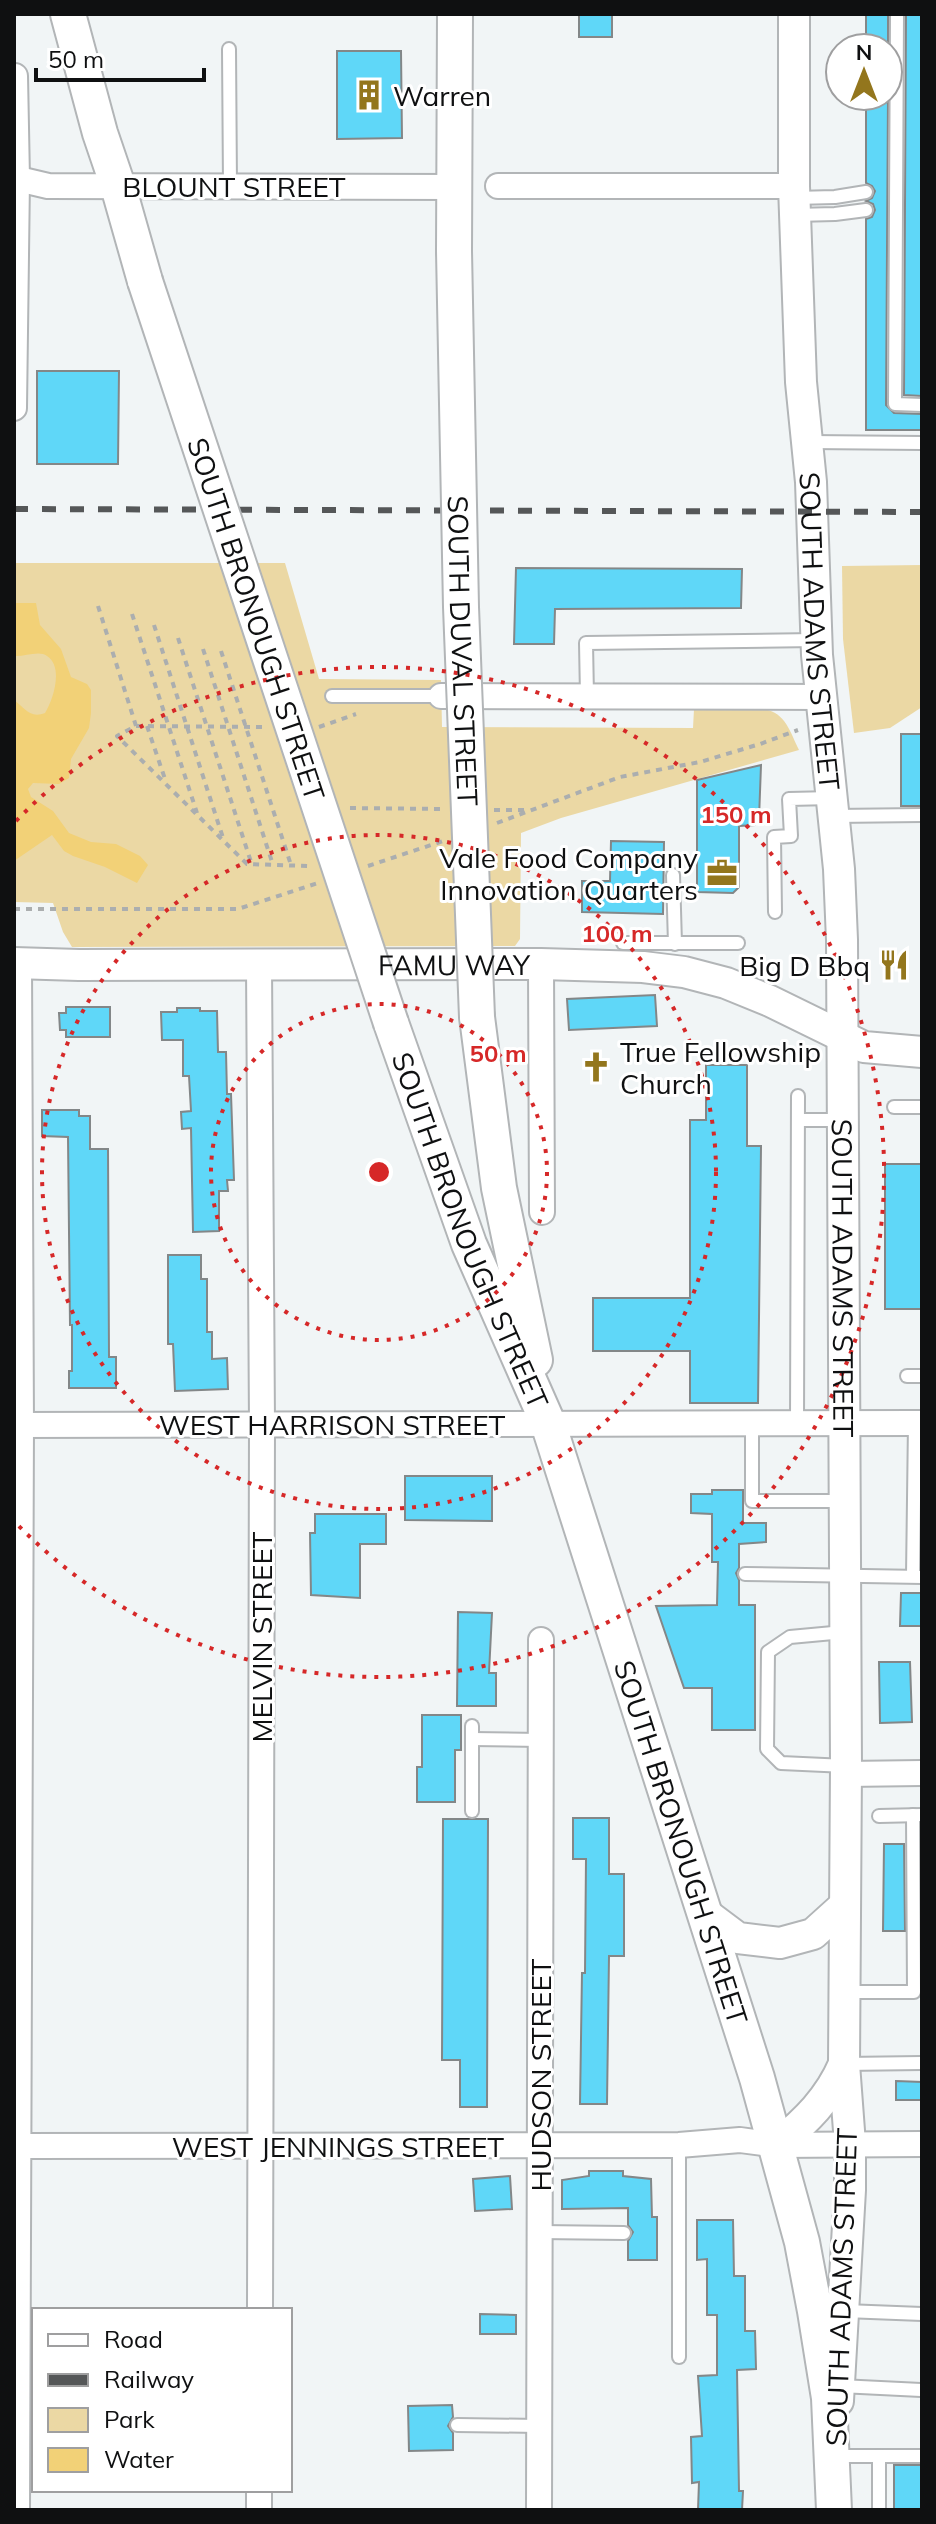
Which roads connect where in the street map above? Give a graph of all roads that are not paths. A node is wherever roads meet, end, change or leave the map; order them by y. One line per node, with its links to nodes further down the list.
1 (68, 14): 9 (main road, SOUTH BRONOUGH STREET)
2 (455, 14): 12 (main road, SOUTH DUVAL STREET)
3 (794, 14): 14 (street, SOUTH ADAMS STREET)
4 (897, 14): 17 (lane)
5 (229, 49): 10 (lane)
6 (15, 76): 7 (street)
7 (15, 127): 8 (street)
8 (16, 179): 9 (street, BLOUNT STREET); 16 (street)
9 (118, 186): 10 (street, BLOUNT STREET); 47 (main road, SOUTH BRONOUGH STREET, bridge)
10 (230, 186): 12 (street, BLOUNT STREET)
11 (498, 186): 14 (street)
12 (454, 187): 47 (main road, SOUTH DUVAL STREET, bridge)
13 (866, 192): 14 (lane)
14 (794, 199): 15 (lane); 19 (street, SOUTH ADAMS STREET)
15 (866, 210)
16 (15, 234): 18 (street)
17 (922, 405)
18 (14, 408)
19 (808, 442): 20 (lane); 21 (street, SOUTH ADAMS STREET)
20 (922, 443)
21 (816, 640): 24 (lane); 25 (street, SOUTH ADAMS STREET)
22 (332, 696): 23 (lane)
23 (441, 696): 24 (street)
24 (587, 696): 25 (street)
25 (821, 697): 26 (street, SOUTH ADAMS STREET)
26 (833, 807): 27 (lane); 29 (lane); 37 (street, SOUTH ADAMS STREET)
27 (922, 815)
28 (673, 875): 32 (lane)
29 (775, 912)
30 (623, 943): 33 (lane)
31 (738, 943): 32 (lane)
32 (675, 944): 33 (lane)
33 (643, 956): 35 (street, FAMU WAY); 37 (street, FAMU WAY)
34 (16, 962): 36 (street, FAMU WAY); 53 (street)
35 (541, 964): 36 (street, FAMU WAY); 44 (street)
36 (259, 965): 52 (street, MELVIN STREET)
37 (842, 1037): 38 (street, FAMU WAY); 43 (street, SOUTH ADAMS STREET)
38 (922, 1052)
39 (798, 1096): 42 (lane)
40 (894, 1107): 41 (lane)
41 (922, 1107)
42 (798, 1120): 43 (lane); 49 (lane)
43 (842, 1120): 50 (street, SOUTH ADAMS STREET)
44 (542, 1212)
45 (907, 1376): 46 (lane)
46 (922, 1376)
47 (548, 1423): 48 (street, WEST HARRISON STREET); 52 (street, WEST HARRISON STREET); 70 (main road, SOUTH BRONOUGH STREET)
48 (752, 1423): 49 (street, WEST HARRISON STREET); 54 (lane)
49 (797, 1423): 50 (street, WEST HARRISON STREET)
50 (843, 1423): 51 (street, WEST HARRISON STREET); 54 (street, SOUTH ADAMS STREET)
51 (919, 1423): 57 (lane)
52 (262, 1424): 53 (street, WEST HARRISON STREET); 80 (street, MELVIN STREET)
53 (17, 1425): 58 (street)
54 (843, 1501): 56 (street, SOUTH ADAMS STREET)
55 (745, 1574): 56 (lane)
56 (844, 1576): 57 (lane); 59 (street, SOUTH ADAMS STREET)
57 (917, 1576)
58 (17, 1585): 61 (street)
59 (844, 1632): 63 (street, SOUTH ADAMS STREET); 63 (lane)
60 (541, 1640): 62 (street, HUDSON STREET)
61 (17, 1684): 68 (street)
62 (541, 1740): 65 (lane); 76 (street, HUDSON STREET)
63 (846, 1770): 64 (street); 69 (street, SOUTH ADAMS STREET)
64 (922, 1773)
65 (472, 1811)
66 (918, 1815): 67 (lane); 71 (lane)
67 (879, 1816)
68 (17, 1829): 79 (street)
69 (844, 1906): 70 (street); 71 (street, SOUTH ADAMS STREET)
70 (706, 1914): 78 (main road, SOUTH BRONOUGH STREET)
71 (844, 1992): 73 (street, SOUTH ADAMS STREET)
72 (922, 2063): 73 (lane)
73 (844, 2064): 74 (street, SOUTH ADAMS STREET); 78 (street, SOUTH ADAMS STREET)
74 (850, 2144): 75 (street, WEST JENNINGS STREET); 78 (street, WEST JENNINGS STREET); 84 (street, SOUTH ADAMS STREET)
75 (922, 2144)
76 (540, 2145): 77 (street, WEST JENNINGS STREET); 80 (street, WEST JENNINGS STREET); 81 (street, HUDSON STREET)
77 (679, 2145): 78 (street, WEST JENNINGS STREET); 87 (lane)
78 (777, 2145): 93 (main road, SOUTH BRONOUGH STREET)
79 (18, 2146): 80 (street, WEST JENNINGS STREET); 86 (street)
80 (260, 2146): 83 (street, MELVIN STREET)
81 (540, 2232): 82 (lane); 92 (street, HUDSON STREET)
82 (624, 2233)
83 (260, 2308)
84 (844, 2311): 85 (lane); 88 (street, SOUTH ADAMS STREET)
85 (922, 2314)
86 (16, 2325): 90 (street)
87 (679, 2357)
88 (839, 2386): 89 (lane); 93 (street, SOUTH ADAMS STREET)
89 (921, 2390)
90 (16, 2403): 96 (street)
91 (457, 2425): 92 (lane)
92 (539, 2426): 97 (street, HUDSON STREET)
93 (834, 2456): 94 (lane); 98 (main road, SOUTH ADAMS STREET)
94 (879, 2456): 95 (lane); 99 (lane)
95 (922, 2456)
96 (17, 2510)
97 (539, 2510)
98 (834, 2510)
99 (879, 2510)

